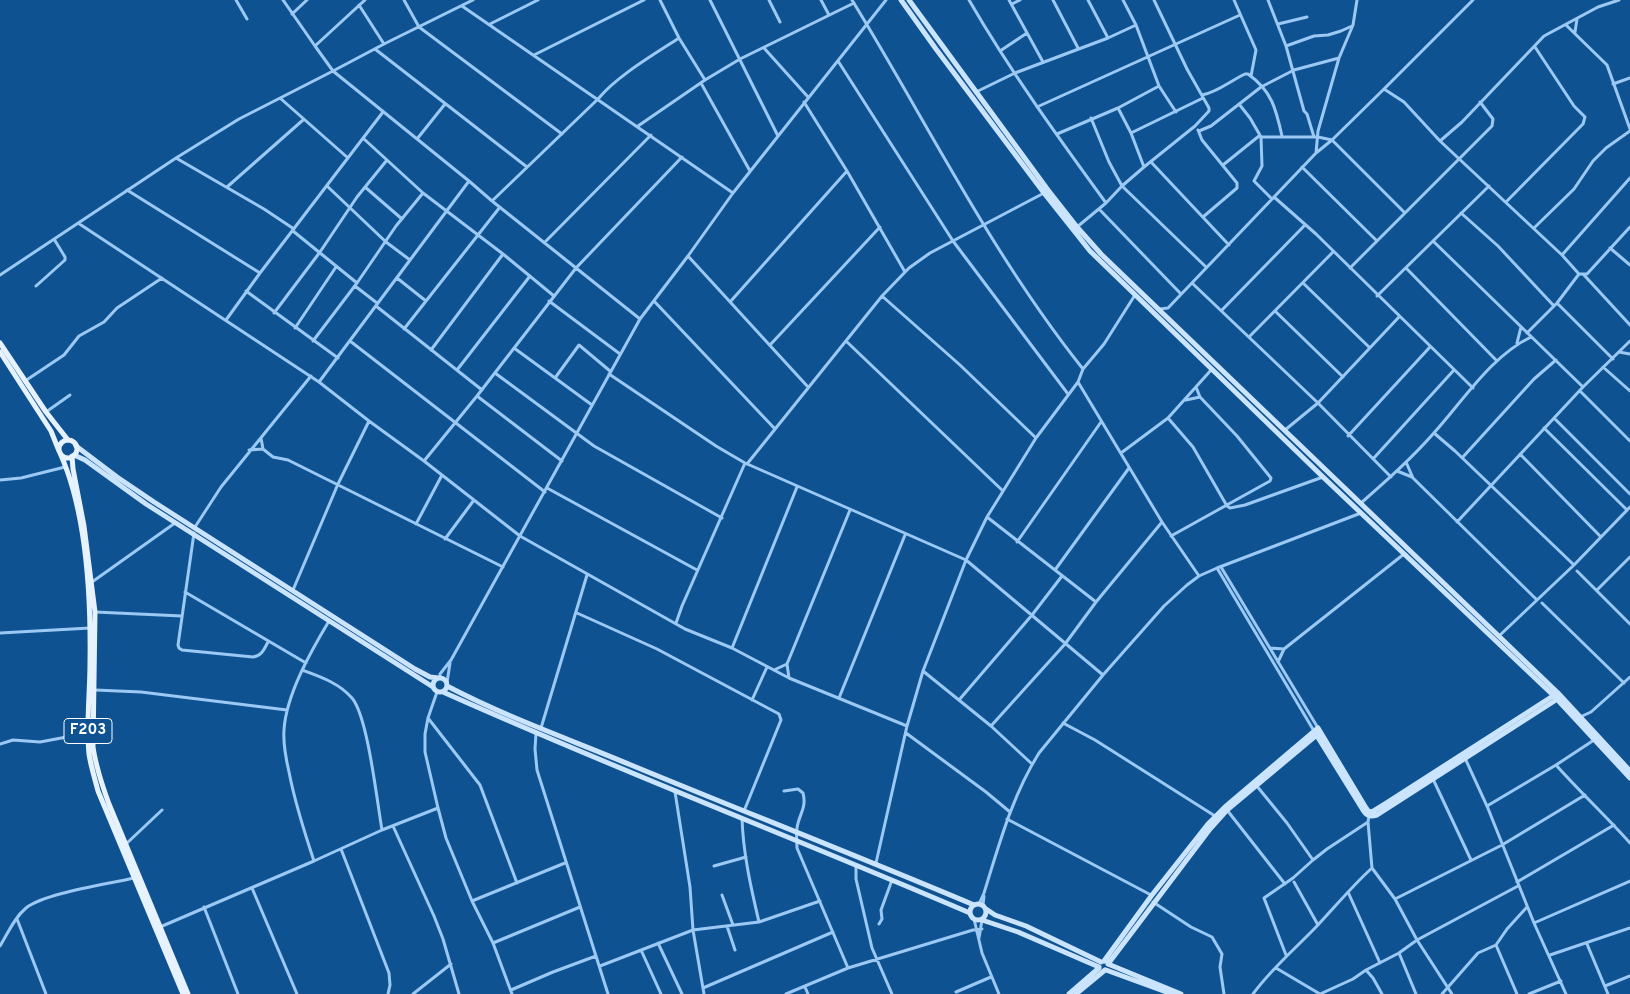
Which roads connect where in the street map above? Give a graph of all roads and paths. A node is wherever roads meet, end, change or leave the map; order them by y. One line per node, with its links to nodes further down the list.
1 (236, 0): 36 (street)
2 (283, 0): 32 (street)
3 (307, 0): 32 (street)
4 (365, 0): 30 (street)
5 (404, 0): 45 (street)
6 (472, 0): 31 (street)
7 (538, 0): 39 (street)
8 (644, 0): 59 (street)
9 (660, 0): 48 (street)
10 (710, 0): 62 (street)
11 (769, 0): 38 (street)
12 (821, 0): 33 (street)
13 (886, 0): 41 (street)
14 (901, 0): 131 (main road)
15 (909, 0): 75 (main road)
16 (970, 0): 58 (street)
17 (1009, 0): 29 (street)
18 (1020, 0): 29 (street)
19 (1053, 0): 56 (street)
20 (1088, 0): 49 (street)
21 (1123, 0): 42 (street)
22 (1154, 0): 51 (street)
23 (1234, 0): 34 (street)
24 (1268, 0): 40 (street)
25 (1357, 0): 43 (street)
26 (1473, 0): 74 (street)
27 (1619, 0): 37 (street)
28 (853, 1): 33 (street); 41 (street)
29 (1012, 4): 47 (street)
30 (359, 5): 50 (street); 52 (street)
31 (462, 6): 39 (street); 45 (street)
32 (292, 14): 52 (street)
33 (829, 15): 55 (street)
34 (1240, 15): 51 (street); 68 (street)
35 (1307, 16): 40 (street)
36 (247, 19)
37 (1577, 19): 44 (street); 46 (street)
38 (780, 22)
39 (490, 24): 59 (street)
40 (1278, 24): 53 (street)
41 (867, 25): 63 (street); 146 (street)
42 (1136, 25): 49 (street); 60 (street)
43 (1353, 25): 53 (street); 61 (street)
44 (1566, 25): 46 (street); 54 (street)
45 (418, 27): 50 (street); 97 (street)
46 (1575, 33): 71 (street)
47 (1027, 34): 58 (street); 64 (street)
48 (679, 38): 70 (street); 80 (street)
49 (1108, 38): 56 (street)
50 (384, 44): 57 (street)
51 (1176, 44): 60 (street); 77 (street)
52 (315, 46): 66 (street)
53 (1286, 46): 65 (street)
54 (1535, 47): 83 (street); 135 (street)
55 (764, 48): 62 (street); 78 (street)
56 (1078, 48): 64 (street)
57 (375, 49): 66 (street); 84 (street)
58 (1000, 51): 67 (street)
59 (534, 54): 80 (street)
60 (1148, 56): 72 (street); 86 (street)
61 (1339, 58): 65 (street); 103 (street)
62 (740, 59): 70 (street); 100 (street)
63 (838, 61): 78 (street); 155 (street)
64 (1043, 62): 67 (street)
65 (1294, 70): 73 (street); 103 (street)
66 (334, 72): 79 (street); 88 (street)
67 (1015, 73): 75 (street); 86 (street)
68 (1251, 76): 73 (street); 76 (street)
69 (1630, 78): 71 (street)
70 (703, 81): 92 (street); 120 (street)
71 (1614, 84): 94 (street)
72 (1159, 86): 87 (street); 89 (street)
73 (1262, 87): 85 (street); 102 (street)
74 (1384, 89): 106 (street); 107 (street)
75 (976, 92): 132 (main road)
76 (1210, 94): 77 (street); 82 (street)
77 (1202, 96): 82 (street); 89 (street)
78 (808, 97): 81 (street)
79 (280, 98): 91 (street); 110 (street)
80 (598, 99): 92 (street); 97 (street)
81 (804, 102): 100 (street); 119 (street)
82 (1206, 102): 93 (street)
83 (1480, 102): 107 (street); 112 (street)
84 (445, 104): 105 (street); 116 (street)
85 (1239, 104): 95 (street); 101 (street)
86 (1037, 107): 98 (street)
87 (1118, 108): 90 (street); 96 (street)
88 (383, 112): 104 (street); 105 (street)
89 (1176, 112): 96 (street)
90 (1091, 118): 98 (street); 125 (street)
91 (303, 120): 111 (street); 127 (street)
92 (637, 126): 99 (street)
93 (1195, 126): 95 (street); 114 (street)
94 (1630, 130): 151 (street)
95 (1199, 131): 115 (street)
96 (1131, 133): 117 (street)
97 (562, 134): 116 (street)
98 (1057, 134): 136 (street)
99 (651, 135): 109 (street); 159 (street)
100 (778, 136): 120 (street)
101 (1260, 136): 102 (street); 115 (street); 133 (street)
102 (1282, 136): 103 (street)
103 (1316, 137): 106 (street); 108 (street)
104 (364, 139): 111 (street); 113 (street)
105 (417, 139): 122 (street)
106 (1332, 140): 108 (street); 141 (street)
107 (1440, 140): 112 (street)
108 (1316, 153): 118 (street)
109 (682, 157): 130 (street); 170 (street)
110 (176, 158): 127 (street); 128 (street)
111 (348, 158): 123 (street)
112 (1460, 159): 126 (street); 141 (street)
113 (386, 160): 124 (street); 129 (street)
114 (1151, 162): 117 (street); 143 (street)
115 (1223, 165): 143 (street)
116 (527, 167): 134 (street)
117 (1144, 167): 125 (street)
118 (1302, 167): 133 (street); 156 (street)
119 (848, 171): 148 (street); 195 (street)
120 (750, 172): 130 (street)
121 (1630, 178): 165 (street)
122 (469, 181): 134 (street); 140 (street)
123 (327, 186): 138 (street); 152 (street)
124 (365, 186): 138 (street); 144 (street)
125 (1122, 186): 136 (street); 171 (street)
126 (1489, 186): 135 (street); 142 (street)
127 (227, 187): 152 (street)
128 (127, 190): 145 (street); 175 (street)
129 (423, 193): 140 (street); 144 (street)
130 (733, 193): 166 (street)
131 (1044, 194): 132 (main road); 146 (street)
132 (1051, 198): 149 (main road); 188 (main road)
133 (1273, 198): 147 (street); 160 (street)
134 (492, 201): 137 (street)
135 (1506, 202): 151 (street)
136 (1106, 203): 139 (street)
137 (500, 207): 153 (street); 159 (street)
138 (350, 208): 158 (street); 162 (street)
139 (1100, 209): 149 (street); 187 (street)
140 (446, 211): 153 (street); 167 (street)
141 (1405, 212): 156 (street)
142 (1461, 213): 157 (street); 197 (street)
143 (1203, 217): 160 (street)
144 (402, 219): 158 (street)
145 (78, 222): 154 (street); 180 (street)
146 (983, 225): 155 (street); 235 (street)
147 (1305, 225): 163 (street); 200 (street)
148 (880, 227): 174 (street); 220 (street)
149 (1076, 227): 199 (main road)
150 (1630, 227): 161 (street)
151 (1534, 228): 165 (street)
152 (294, 230): 162 (street); 175 (street)
153 (477, 234): 164 (street); 192 (street)
154 (54, 239): 178 (street); 185 (street)
155 (953, 241): 174 (street); 254 (street)
156 (1377, 241): 172 (street)
157 (1433, 241): 173 (street); 208 (street)
158 (386, 242): 167 (street); 184 (street)
159 (545, 242): 170 (street)
160 (1229, 245): 171 (street)
161 (1610, 248): 169 (street); 177 (street)
162 (320, 252): 168 (street); 202 (street)
163 (1333, 252): 172 (street); 183 (street)
164 (503, 254): 179 (street); 224 (street)
165 (1562, 255): 176 (street)
166 (688, 256): 194 (street); 195 (street)
167 (410, 260): 181 (street)
168 (336, 266): 184 (street); 209 (street)
169 (1630, 266)
170 (576, 268): 189 (street); 204 (street)
171 (1207, 268): 182 (street)
172 (1350, 268): 191 (street)
173 (1406, 268): 191 (street); 232 (street)
174 (905, 272): 190 (street)
175 (260, 273): 186 (street)
176 (1578, 274): 177 (street); 197 (street)
177 (1584, 275): 207 (street)
178 (0, 276)
179 (530, 276): 189 (street); 237 (street)
180 (162, 278): 206 (street); 244 (street)
181 (397, 278): 192 (street); 196 (street)
182 (1192, 283): 187 (street); 200 (street)
183 (1303, 283): 201 (street); 223 (street)
184 (356, 284): 196 (street); 215 (street)
185 (36, 286)
186 (246, 291): 202 (street); 206 (street)
187 (1181, 294): 198 (street)
188 (1136, 295): 225 (main road); 235 (street)
189 (554, 296): 193 (street)
190 (882, 296): 216 (street); 274 (street)
191 (1377, 296): 203 (street)
192 (426, 301): 210 (street)
193 (550, 301): 222 (street); 228 (street)
194 (654, 301): 204 (street); 268 (street)
195 (730, 302): 220 (street)
196 (376, 305): 210 (street); 214 (street)
197 (1555, 305): 211 (street); 231 (street)
198 (1168, 308): 199 (street); 205 (street)
199 (1158, 310): 205 (main road)
200 (1222, 310): 212 (street)
201 (1275, 312): 212 (street); 242 (street)
202 (274, 313): 209 (street)
203 (1400, 317): 221 (street); 223 (street)
204 (640, 318): 228 (street)
205 (1167, 318): 225 (main road)
206 (226, 320): 241 (street)
207 (1630, 325)
208 (1521, 327): 211 (street); 219 (street)
209 (295, 328): 215 (street)
210 (404, 328): 224 (street)
211 (1527, 333): 213 (street)
212 (1249, 337): 259 (street)
213 (1531, 337): 219 (street); 233 (street)
214 (350, 340): 230 (street); 266 (street)
215 (313, 341): 230 (street)
216 (846, 341): 247 (street); 302 (street)
217 (1630, 341): 227 (street)
218 (0, 343): 244 (main road)
219 (1516, 344): 232 (street)
220 (770, 345): 247 (street)
221 (1430, 347): 238 (street); 273 (street)
222 (514, 348): 239 (street); 243 (street)
223 (1370, 348): 242 (street)
224 (432, 350): 237 (street)
225 (1197, 350): 236 (main road); 269 (main road)
226 (0, 352): 280 (main road, F203)
227 (1620, 352): 229 (street); 231 (street)
228 (620, 354): 240 (street)
229 (1630, 354)
230 (338, 358): 245 (street)
231 (1613, 359): 234 (street)
232 (1497, 360): 250 (street)
233 (1556, 360): 249 (street); 284 (street)
234 (1603, 367): 249 (street); 253 (street)
235 (1084, 369): 246 (street)
236 (1212, 369): 248 (street); 294 (main road)
237 (457, 370): 251 (street)
238 (1454, 370): 250 (street); 285 (street)
239 (495, 373): 251 (street); 271 (street)
240 (610, 373): 243 (street); 260 (street); 289 (street)
241 (311, 376): 245 (street); 272 (street)
242 (1343, 377): 259 (street)
243 (555, 378): 260 (street)
244 (25, 381): 261 (main road)
245 (319, 382): 264 (street)
246 (1078, 382): 254 (street); 265 (street)
247 (808, 387): 268 (street)
248 (1196, 387): 257 (street); 258 (street)
249 (1583, 387): 252 (street)
250 (1473, 388): 270 (street)
251 (482, 390): 256 (street)
252 (1580, 391): 263 (street); 276 (street)
253 (1630, 391)
254 (1068, 394): 274 (street)
255 (70, 395): 261 (street)
256 (477, 396): 266 (street); 287 (street)
257 (1200, 397): 258 (street); 306 (street)
258 (1186, 400): 262 (street)
259 (1318, 403): 269 (street); 273 (street)
260 (592, 405): 271 (street)
261 (46, 412): 275 (main road)
262 (1168, 418): 281 (street); 306 (street)
263 (1554, 418): 267 (street); 303 (street)
264 (369, 421): 286 (street); 298 (street)
265 (1101, 422): 281 (street); 322 (street)
266 (455, 423): 286 (street); 301 (street)
267 (1544, 428): 282 (street); 307 (street)
268 (775, 429): 289 (street)
269 (1285, 430): 305 (main road)
270 (1434, 433): 284 (street); 288 (street)
271 (576, 434): 287 (street); 311 (street)
272 (262, 436): 278 (street); 279 (street)
273 (1348, 436): 285 (street)
274 (1036, 438): 302 (street)
275 (68, 440): 277 (main road); 280 (main road)
276 (1630, 441)
277 (76, 446): 283 (main road); 316 (main road)
278 (262, 449): 279 (street); 298 (street)
279 (249, 450): 316 (street)
280 (60, 452): 283 (main road); 290 (main road, F203)
281 (1121, 453): 291 (street)
282 (1520, 454): 300 (street); 320 (street)
283 (73, 456): 312 (main road); 335 (main road, F203)
284 (1462, 458): 300 (street)
285 (1373, 459): 295 (street)
286 (424, 461): 293 (street)
287 (562, 461): 301 (street)
288 (1406, 462): 292 (street); 296 (street)
289 (746, 464): 299 (street); 311 (street)
290 (65, 467): 297 (street); 349 (main road, F203)
291 (1130, 467): 313 (street); 330 (street)
292 (1397, 471): 295 (street); 296 (street)
293 (442, 475): 304 (street); 315 (street)
294 (1323, 476): 306 (street); 309 (main road)
295 (1390, 478): 305 (street)
296 (1413, 478): 314 (street)
297 (0, 480)
298 (338, 484): 315 (street); 336 (street)
299 (797, 486): 308 (street); 354 (street)
300 (1492, 486): 314 (street); 326 (street)
301 (546, 490): 318 (street); 329 (street)
302 (1003, 491): 310 (street)
303 (1630, 494)
304 (474, 500): 318 (street); 321 (street)
305 (1360, 503): 351 (main road)
306 (1226, 506): 319 (street)
307 (1628, 509): 320 (street)
308 (850, 510): 317 (street); 360 (street)
309 (1362, 513): 323 (main road); 328 (street)
310 (987, 517): 322 (street); 325 (street)
311 (722, 518): 329 (street)
312 (176, 522): 316 (main road); 335 (street)
313 (1162, 522): 319 (street); 340 (street)
314 (1457, 522): 339 (street)
315 (416, 524): 321 (street)
316 (194, 530): 336 (main road); 338 (street); 346 (main road)
317 (905, 534): 325 (street); 374 (street)
318 (520, 536): 327 (street); 332 (street)
319 (1172, 536): 334 (street)
320 (1601, 537): 326 (street)
321 (446, 539): 327 (street)
322 (1018, 542): 330 (street)
323 (1405, 553): 356 (street); 373 (main road)
324 (1630, 557): 337 (street)
325 (966, 560): 344 (street); 364 (street)
326 (1574, 565): 339 (street)
327 (503, 567): 357 (street)
328 (1219, 568): 334 (street); 355 (street); 386 (street)
329 (697, 570): 348 (street)
330 (1055, 570): 333 (street)
331 (1577, 571): 337 (street)
332 (587, 575): 343 (street); 348 (street)
333 (1062, 576): 340 (street); 344 (street)
334 (1199, 576): 365 (street)
335 (92, 582): 342 (main road, F203)
336 (293, 590): 346 (main road)
337 (1597, 590): 347 (street)
338 (185, 592): 345 (street); 352 (street)
339 (1537, 600): 351 (street)
340 (1096, 602): 353 (street)
341 (1542, 604): 369 (street)
342 (95, 612): 345 (street); 371 (main road, F203)
343 (577, 613): 375 (street); 385 (street)
344 (1032, 615): 353 (street); 376 (street)
345 (182, 616): 352 (street)
346 (327, 617): 359 (street); 366 (main road); 372 (main road)
347 (1629, 620)
348 (676, 623): 354 (street)
349 (91, 628): 350 (street); 387 (main road, F203)
350 (0, 633)
351 (1499, 636): 373 (main road)
352 (268, 642): 359 (street)
353 (1065, 644): 365 (street); 384 (street)
354 (732, 648): 361 (street)
355 (1269, 648): 356 (street); 358 (street)
356 (1284, 649): 358 (street)
357 (451, 660): 366 (street); 370 (street)
358 (1278, 662): 386 (street)
359 (306, 663): 362 (street)
360 (787, 664): 363 (street); 367 (street)
361 (767, 667): 363 (street); 375 (street)
362 (302, 670): 377 (street); 416 (street)
363 (773, 670): 367 (street)
364 (923, 671): 376 (street); 383 (street)
365 (1103, 675): 382 (street)
366 (439, 678): 370 (main road); 372 (main road)
367 (789, 678): 374 (street)
368 (1630, 678): 369 (street)
369 (1624, 683): 378 (street)
370 (447, 684): 372 (main road); 385 (main road)
371 (94, 690): 377 (street); 420 (main road, F203)
372 (438, 690): 380 (street); 389 (main road)
373 (1558, 696): 379 (main road); 390 (main road); 392 (main road); 394 (main road)
374 (839, 698): 383 (street)
375 (752, 700): 410 (street)
376 (959, 700): 384 (street)
377 (287, 710): 426 (street)
378 (1591, 712): 379 (street); 381 (street)
379 (1580, 717): 381 (main road)
380 (428, 718): 406 (street); 436 (street)
381 (1586, 723): 397 (main road)
382 (1063, 724): 395 (street); 411 (street)
383 (906, 726): 388 (street)
384 (991, 726): 395 (street)
385 (541, 729): 410 (main road)
386 (1317, 731): 401 (main road); 411 (main road); 412 (main road)
387 (88, 733): 391 (street); 420 (main road, F203)
388 (906, 733): 409 (street); 429 (street)
389 (536, 734): 402 (main road); 427 (street)
390 (1594, 740): 396 (street); 399 (main road)
391 (0, 744)
392 (1464, 758): 394 (main road); 405 (street)
393 (1630, 762): 397 (street)
394 (1454, 763): 400 (main road); 412 (main road)
395 (1032, 764): 409 (street)
396 (1556, 765): 404 (street); 405 (street)
397 (1625, 766): 398 (main road)
398 (1630, 771)
399 (1630, 778)
400 (1433, 779): 412 (main road); 425 (street)
401 (1256, 785): 408 (main road); 424 (street)
402 (675, 791): 410 (main road); 464 (street)
403 (784, 791): 417 (street)
404 (1585, 795): 414 (street); 421 (street)
405 (1487, 806): 421 (street)
406 (438, 808): 415 (street); 444 (street)
407 (162, 810): 420 (street)
408 (1227, 810): 437 (street); 446 (main road)
409 (1010, 812): 413 (street)
410 (743, 815): 417 (main road); 418 (main road); 423 (street)
411 (1216, 816): 442 (main road)
412 (1369, 817): 424 (street); 431 (street)
413 (1007, 819): 442 (street); 447 (street)
414 (1614, 825): 419 (street); 438 (street)
415 (393, 826): 416 (street); 482 (street)
416 (382, 830): 422 (street)
417 (797, 833): 418 (street); 429 (main road)
418 (797, 840): 428 (main road); 445 (street)
419 (1630, 843)
420 (123, 845): 432 (main road, F203); 461 (main road, F203)
421 (1502, 845): 425 (street); 438 (street)
422 (341, 848): 426 (street); 504 (street)
423 (746, 856): 430 (street); 455 (street)
424 (1313, 860): 437 (street)
425 (1471, 860): 443 (street)
426 (314, 861): 439 (street)
427 (565, 863): 436 (street); 449 (street)
428 (856, 864): 433 (main road); 480 (street)
429 (876, 864): 447 (main road)
430 (714, 866)
431 (1372, 868): 440 (street); 443 (street)
432 (134, 878): 452 (street); 500 (main road, F203)
433 (892, 880): 451 (main road); 457 (street)
434 (1630, 881): 456 (street)
435 (1294, 882): 459 (street)
436 (518, 883): 444 (street)
437 (1285, 884): 477 (street)
438 (1518, 884): 450 (street); 468 (street)
439 (252, 888): 448 (street); 503 (street)
440 (1348, 892): 459 (street); 481 (street)
441 (722, 895): 458 (street)
442 (1152, 895): 484 (main road)
443 (1395, 899): 468 (street)
444 (472, 901): 469 (street)
445 (820, 901): 455 (street); 466 (street)
446 (1154, 902): 484 (main road); 518 (street)
447 (980, 906): 451 (main road); 454 (main road); 484 (main road)
448 (204, 907): 461 (street); 502 (street)
449 (580, 907): 469 (street); 479 (street)
450 (1527, 907): 456 (street); 472 (street)
451 (970, 913): 453 (main road)
452 (16, 918): 473 (street); 499 (street)
453 (974, 919): 454 (main road); 465 (street)
454 (982, 920): 463 (street); 484 (main road)
455 (759, 922): 458 (street)
456 (1534, 923): 478 (street)
457 (879, 924)
458 (733, 925): 460 (street)
459 (1318, 925): 477 (street)
460 (727, 926): 464 (street); 475 (street)
461 (160, 927): 501 (main road, F203)
462 (1630, 928): 471 (street)
463 (982, 929): 465 (street); 467 (street)
464 (693, 930): 470 (street); 494 (street)
465 (976, 930): 467 (street); 480 (street)
466 (833, 932): 485 (street); 494 (street)
467 (979, 939): 489 (street)
468 (1417, 940): 476 (street); 493 (street)
469 (493, 943): 495 (street)
470 (658, 943): 474 (street); 509 (street)
471 (1587, 944): 478 (street); 492 (street)
472 (1496, 945): 493 (street); 524 (street)
473 (0, 946)
474 (641, 950): 483 (street); 508 (street)
475 (735, 950)
476 (1399, 953): 481 (street); 521 (street)
477 (1286, 955): 486 (street)
478 (1550, 955): 490 (street)
479 (596, 956): 483 (street); 495 (street)
480 (876, 959): 485 (street); 498 (street)
481 (1380, 963): 487 (street)
482 (451, 964): 505 (street); 506 (street)
483 (600, 966): 507 (street)
484 (1104, 966): 514 (main road); 515 (main road); 516 (main road); 517 (main road)
485 (848, 968): 491 (street)
486 (1276, 968): 497 (street); 519 (street)
487 (1366, 970): 497 (street); 520 (street)
488 (1630, 976): 492 (street)
489 (991, 977): 496 (street); 513 (street)
490 (1561, 981): 525 (street); 526 (street)
491 (805, 986): 511 (street); 512 (street)
492 (1605, 986): 527 (street)
493 (1448, 987): 522 (street); 523 (street)
494 (703, 988): 510 (street)
495 (511, 992)
496 (956, 992)
497 (1329, 992)
498 (890, 993)
499 (46, 994)
500 (183, 994)
501 (188, 994)
502 (238, 994)
503 (297, 994)
504 (388, 994)
505 (413, 994)
506 (459, 994)
507 (608, 994)
508 (661, 994)
509 (682, 994)
510 (704, 994)
511 (786, 994)
512 (808, 994)
513 (999, 994)
514 (1069, 994)
515 (1076, 994)
516 (1171, 994)
517 (1181, 994)
518 (1224, 994)
519 (1253, 994)
520 (1382, 994)
521 (1416, 994)
522 (1442, 994)
523 (1452, 994)
524 (1517, 994)
525 (1529, 994)
526 (1566, 994)
527 (1608, 994)

